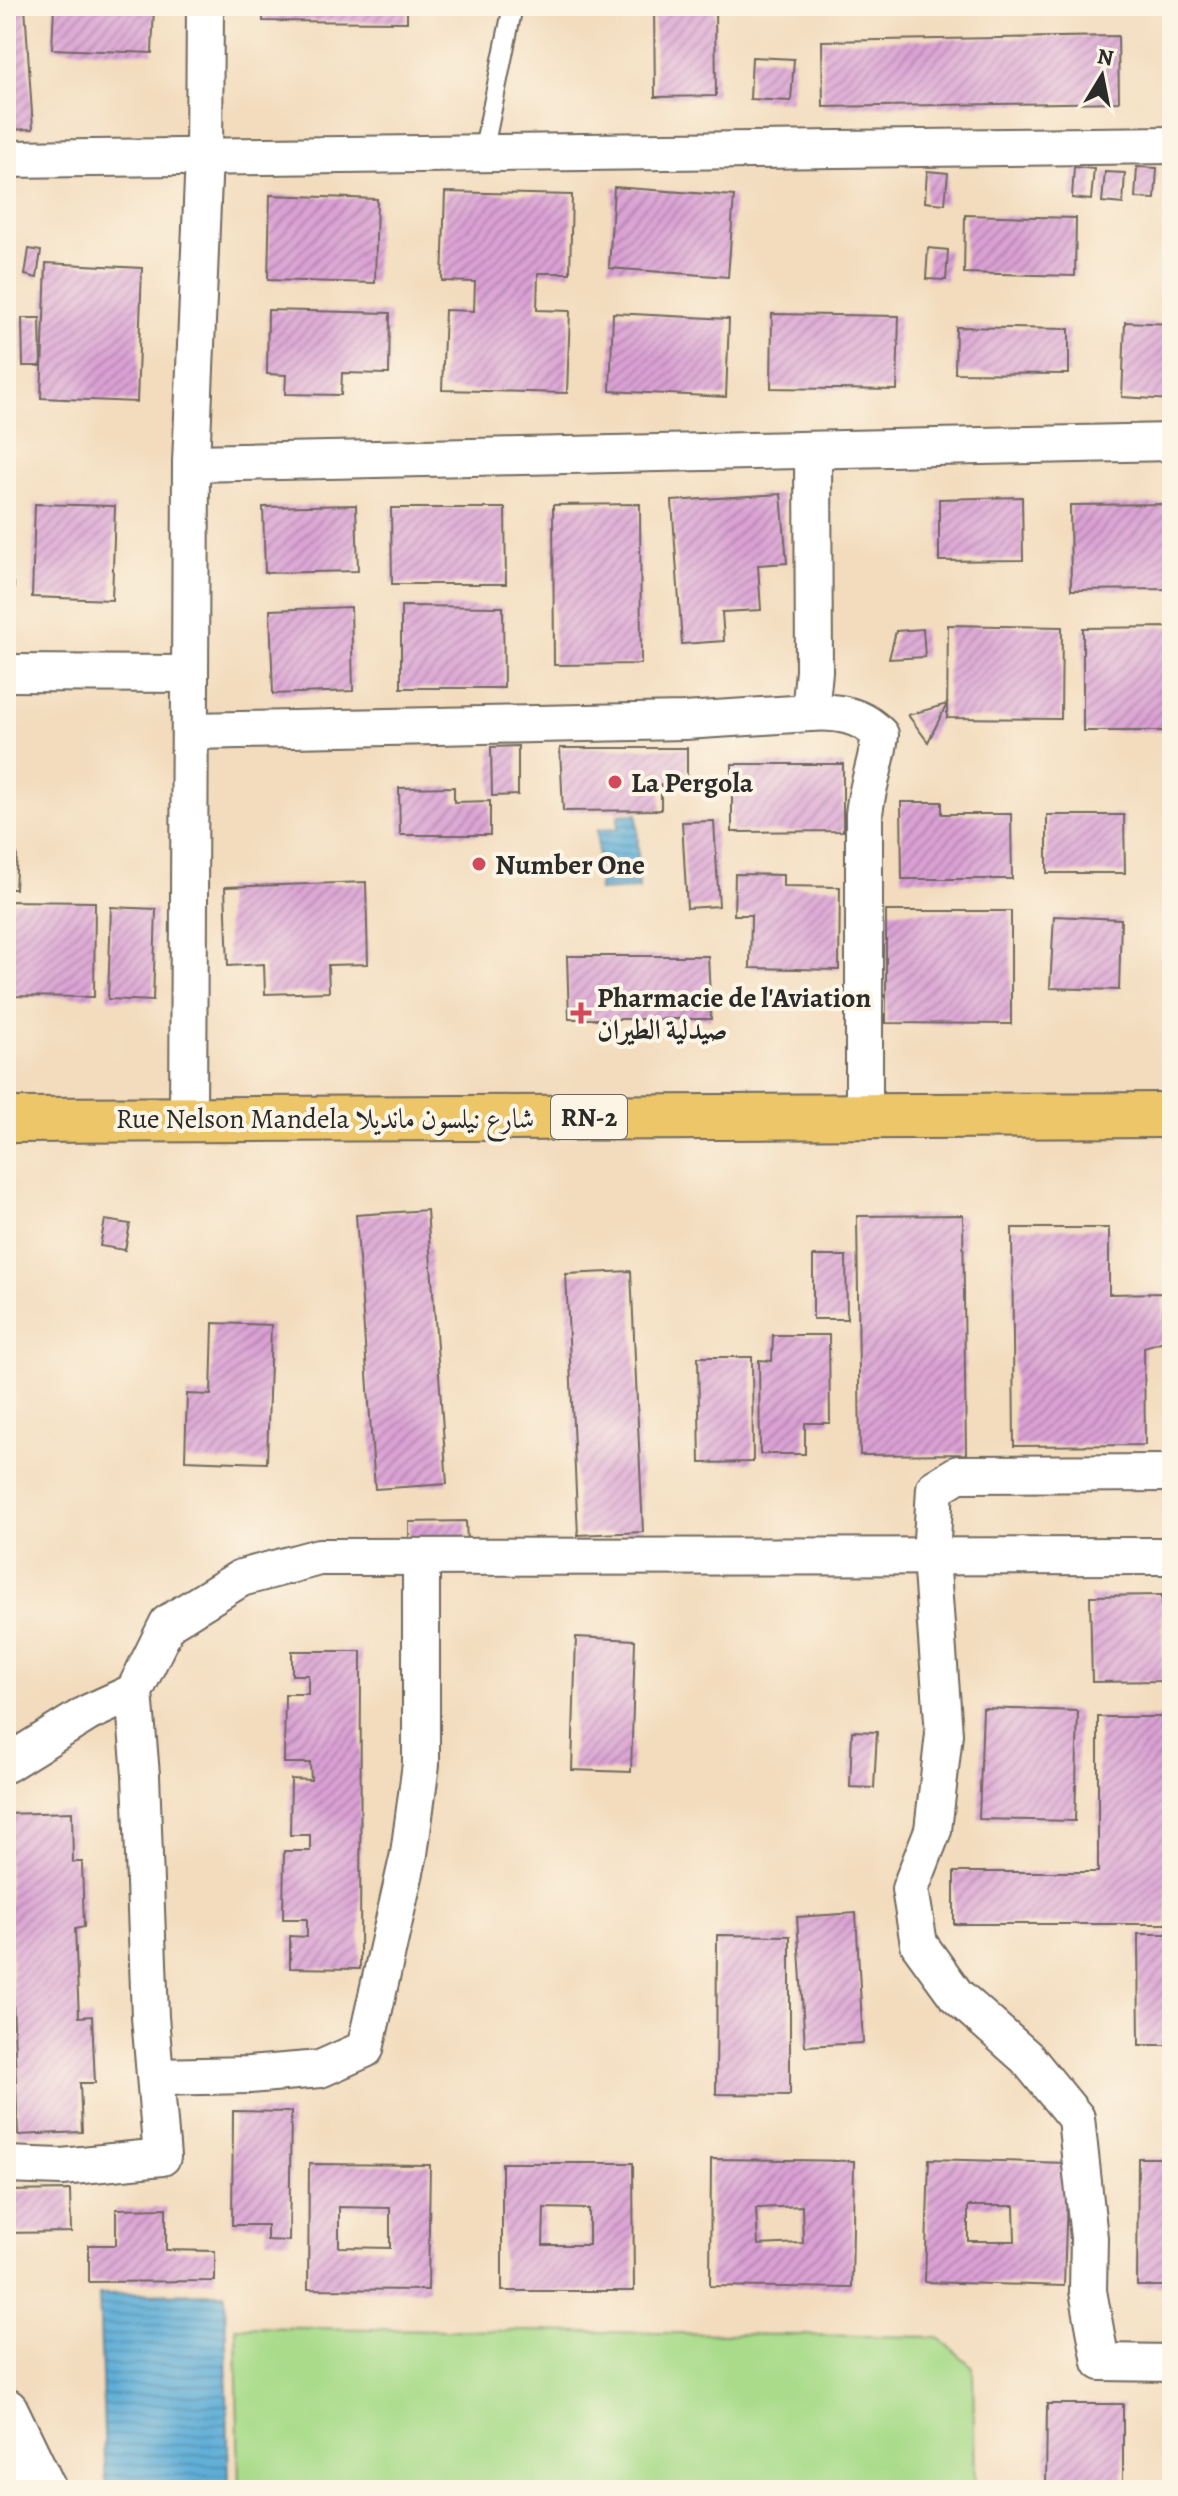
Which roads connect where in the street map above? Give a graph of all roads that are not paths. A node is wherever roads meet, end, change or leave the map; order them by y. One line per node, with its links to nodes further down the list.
1 (205, 6): 5 (street)
2 (513, 6): 4 (lane)
3 (1172, 145): 4 (street)
4 (483, 153): 5 (street)
5 (204, 156): 6 (street); 9 (street)
6 (6, 159)
7 (1172, 442): 8 (street)
8 (813, 450): 9 (street); 12 (street)
9 (191, 463): 11 (street)
10 (6, 673): 11 (street)
11 (189, 674): 13 (street)
12 (810, 713): 13 (street); 15 (street)
13 (191, 731): 16 (street)
14 (1172, 1115): 15 (main road, Rue Nelson Mandela شارع نيلسون مانديلا / RN-2)
15 (864, 1116): 16 (main road, Rue Nelson Mandela شارع نيلسون مانديلا / RN-2)
16 (188, 1119): 17 (main road, Rue Nelson Mandela شارع نيلسون مانديلا / RN-2)
17 (6, 1120)
18 (1172, 1473): 20 (street)
19 (1172, 1556): 20 (street)
20 (931, 1557): 21 (street); 26 (street)
21 (421, 1558): 22 (street); 24 (street)
22 (134, 1692): 23 (street); 24 (street)
23 (6, 1764)
24 (156, 2077): 25 (street)
25 (6, 2165)
26 (1172, 2363)
27 (6, 2411): 28 (street)
28 (44, 2490)

